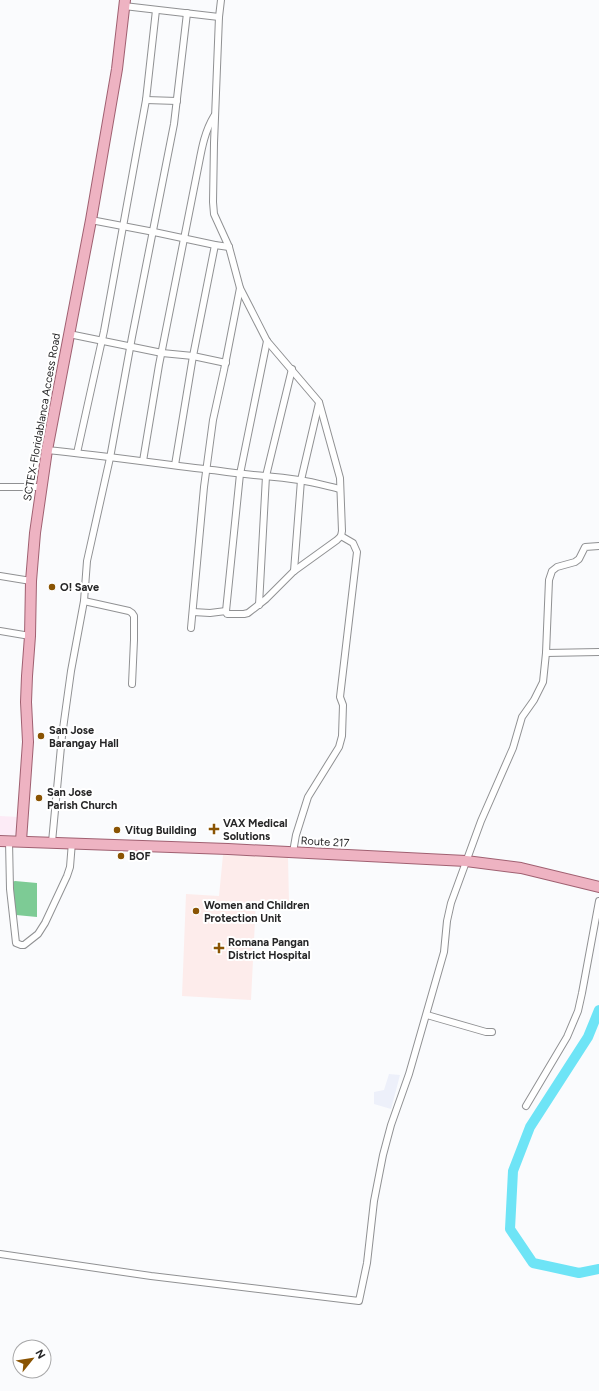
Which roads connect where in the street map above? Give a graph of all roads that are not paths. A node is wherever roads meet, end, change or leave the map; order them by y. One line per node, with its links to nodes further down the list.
1 (222, 0): 5 (street)
2 (125, 3): 3 (street); 9 (main road, SCTEX-Floridablanca Access Road)
3 (156, 10): 4 (street); 6 (street)
4 (188, 13): 5 (street); 7 (street)
5 (219, 17): 8 (street)
6 (146, 100): 7 (street); 10 (street)
7 (177, 101): 11 (street)
8 (215, 114): 12 (street); 14 (street)
9 (91, 220): 10 (street); 16 (main road, SCTEX-Floridablanca Access Road)
10 (123, 226): 11 (street); 17 (street)
11 (154, 232): 12 (street); 19 (street)
12 (184, 238): 13 (street); 20 (street)
13 (215, 245): 14 (street); 21 (street)
14 (229, 247): 15 (street)
15 (240, 288): 18 (street); 22 (street)
16 (69, 334): 17 (street); 25 (main road, SCTEX-Floridablanca Access Road)
17 (103, 340): 19 (street); 26 (street)
18 (267, 341): 23 (street); 31 (street)
19 (130, 346): 20 (street); 27 (street)
20 (162, 352): 21 (street); 28 (street)
21 (193, 356): 22 (street); 29 (street)
22 (226, 362): 30 (street)
23 (292, 369): 24 (street); 32 (street)
24 (320, 402): 33 (street); 36 (street)
25 (47, 450): 26 (street); 35 (main road, SCTEX-Floridablanca Access Road)
26 (77, 453): 27 (street)
27 (110, 458): 28 (street); 42 (street)
28 (143, 461): 29 (street)
29 (175, 465): 30 (street)
30 (207, 470): 31 (street); 45 (street)
31 (240, 474): 32 (street); 44 (street)
32 (266, 476): 33 (street); 43 (street)
33 (300, 480): 36 (street); 39 (street)
34 (0, 487): 35 (street)
35 (42, 487): 41 (main road, SCTEX-Floridablanca Access Road)
36 (340, 489): 37 (street)
37 (341, 536): 39 (street); 56 (street)
38 (599, 546): 50 (street)
39 (294, 571): 43 (street)
40 (0, 576): 41 (street)
41 (31, 581): 48 (main road, SCTEX-Floridablanca Access Road)
42 (84, 601): 51 (street); 54 (street)
43 (259, 605): 44 (street)
44 (226, 611): 45 (street)
45 (194, 612): 46 (street)
46 (191, 628)
47 (0, 631): 48 (street)
48 (30, 636): 53 (main road, SCTEX-Floridablanca Access Road)
49 (599, 652): 50 (street)
50 (546, 653): 57 (street)
51 (132, 684)
52 (4, 841): 53 (main road, Route 217); 55 (street)
53 (21, 841): 54 (main road, Route 217)
54 (52, 842): 55 (main road, Route 217)
55 (72, 842): 56 (main road, Route 217)
56 (293, 852): 57 (main road, Route 217)
57 (466, 861): 58 (main road, Route 217); 60 (street)
58 (599, 887)
59 (599, 902): 62 (street)
60 (427, 1014): 61 (street); 63 (street)
61 (492, 1032)
62 (526, 1106)
63 (0, 1254)

